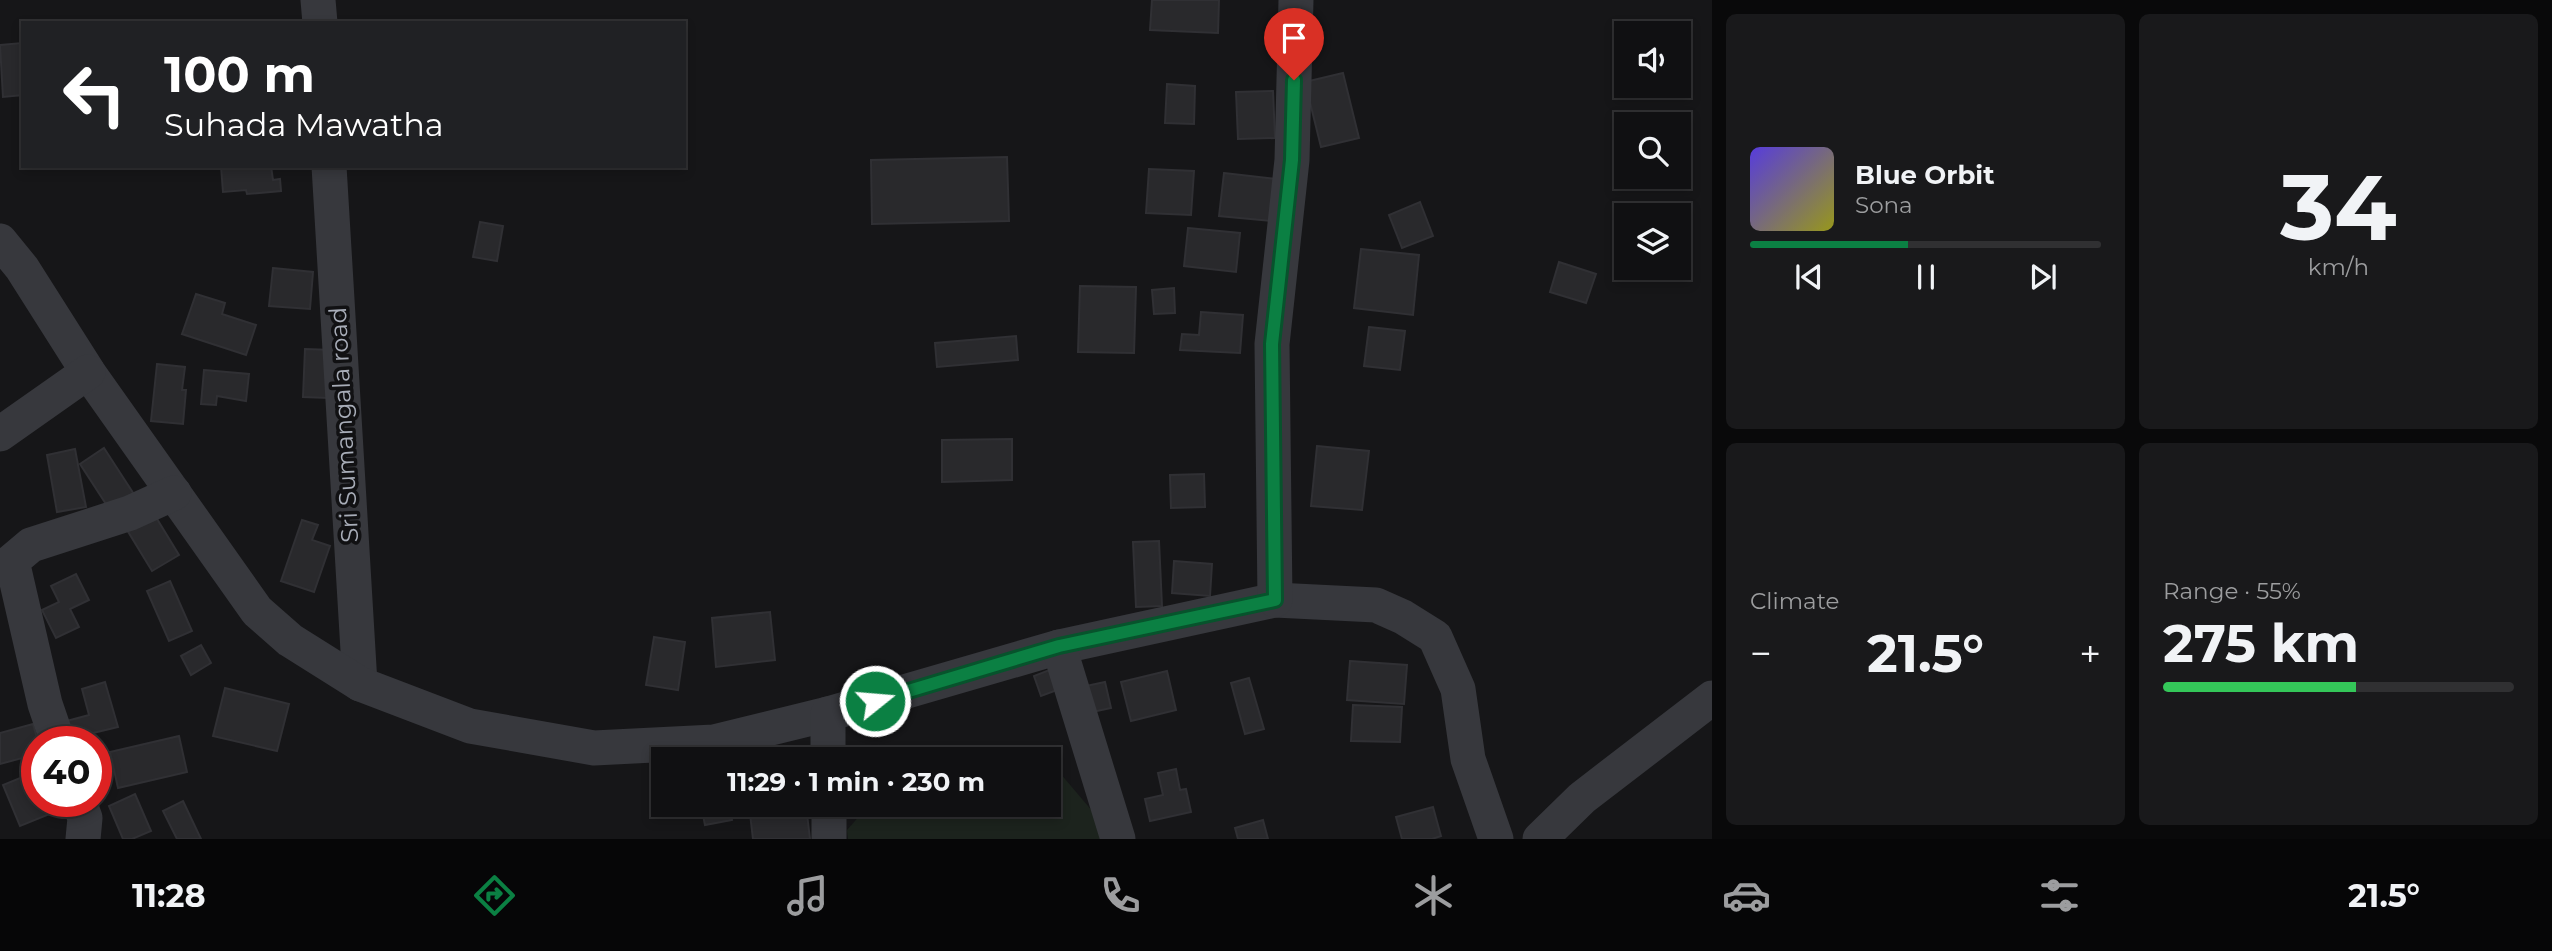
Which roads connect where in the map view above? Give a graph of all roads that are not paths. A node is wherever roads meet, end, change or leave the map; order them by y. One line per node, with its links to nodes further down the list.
1 (318, 0): 3 (street)
2 (1296, 0): 9 (street)
3 (320, 21)
4 (328, 168): 11 (street, Sri Sumangala road)
5 (0, 241): 6 (street)
6 (88, 372): 7 (street); 8 (street)
7 (0, 434)
8 (174, 493): 11 (street); 14 (street)
9 (1275, 600): 10 (street); 21 (street)
10 (1059, 646): 13 (street); 20 (street)
11 (360, 684): 13 (street)
12 (1712, 698): 22 (street)
13 (828, 714): 15 (street)
14 (53, 726)
15 (828, 747)
16 (85, 817): 18 (street)
17 (829, 817): 19 (street)
18 (83, 839)
19 (829, 839)
20 (1118, 839)
21 (1496, 839)
22 (1540, 839)

